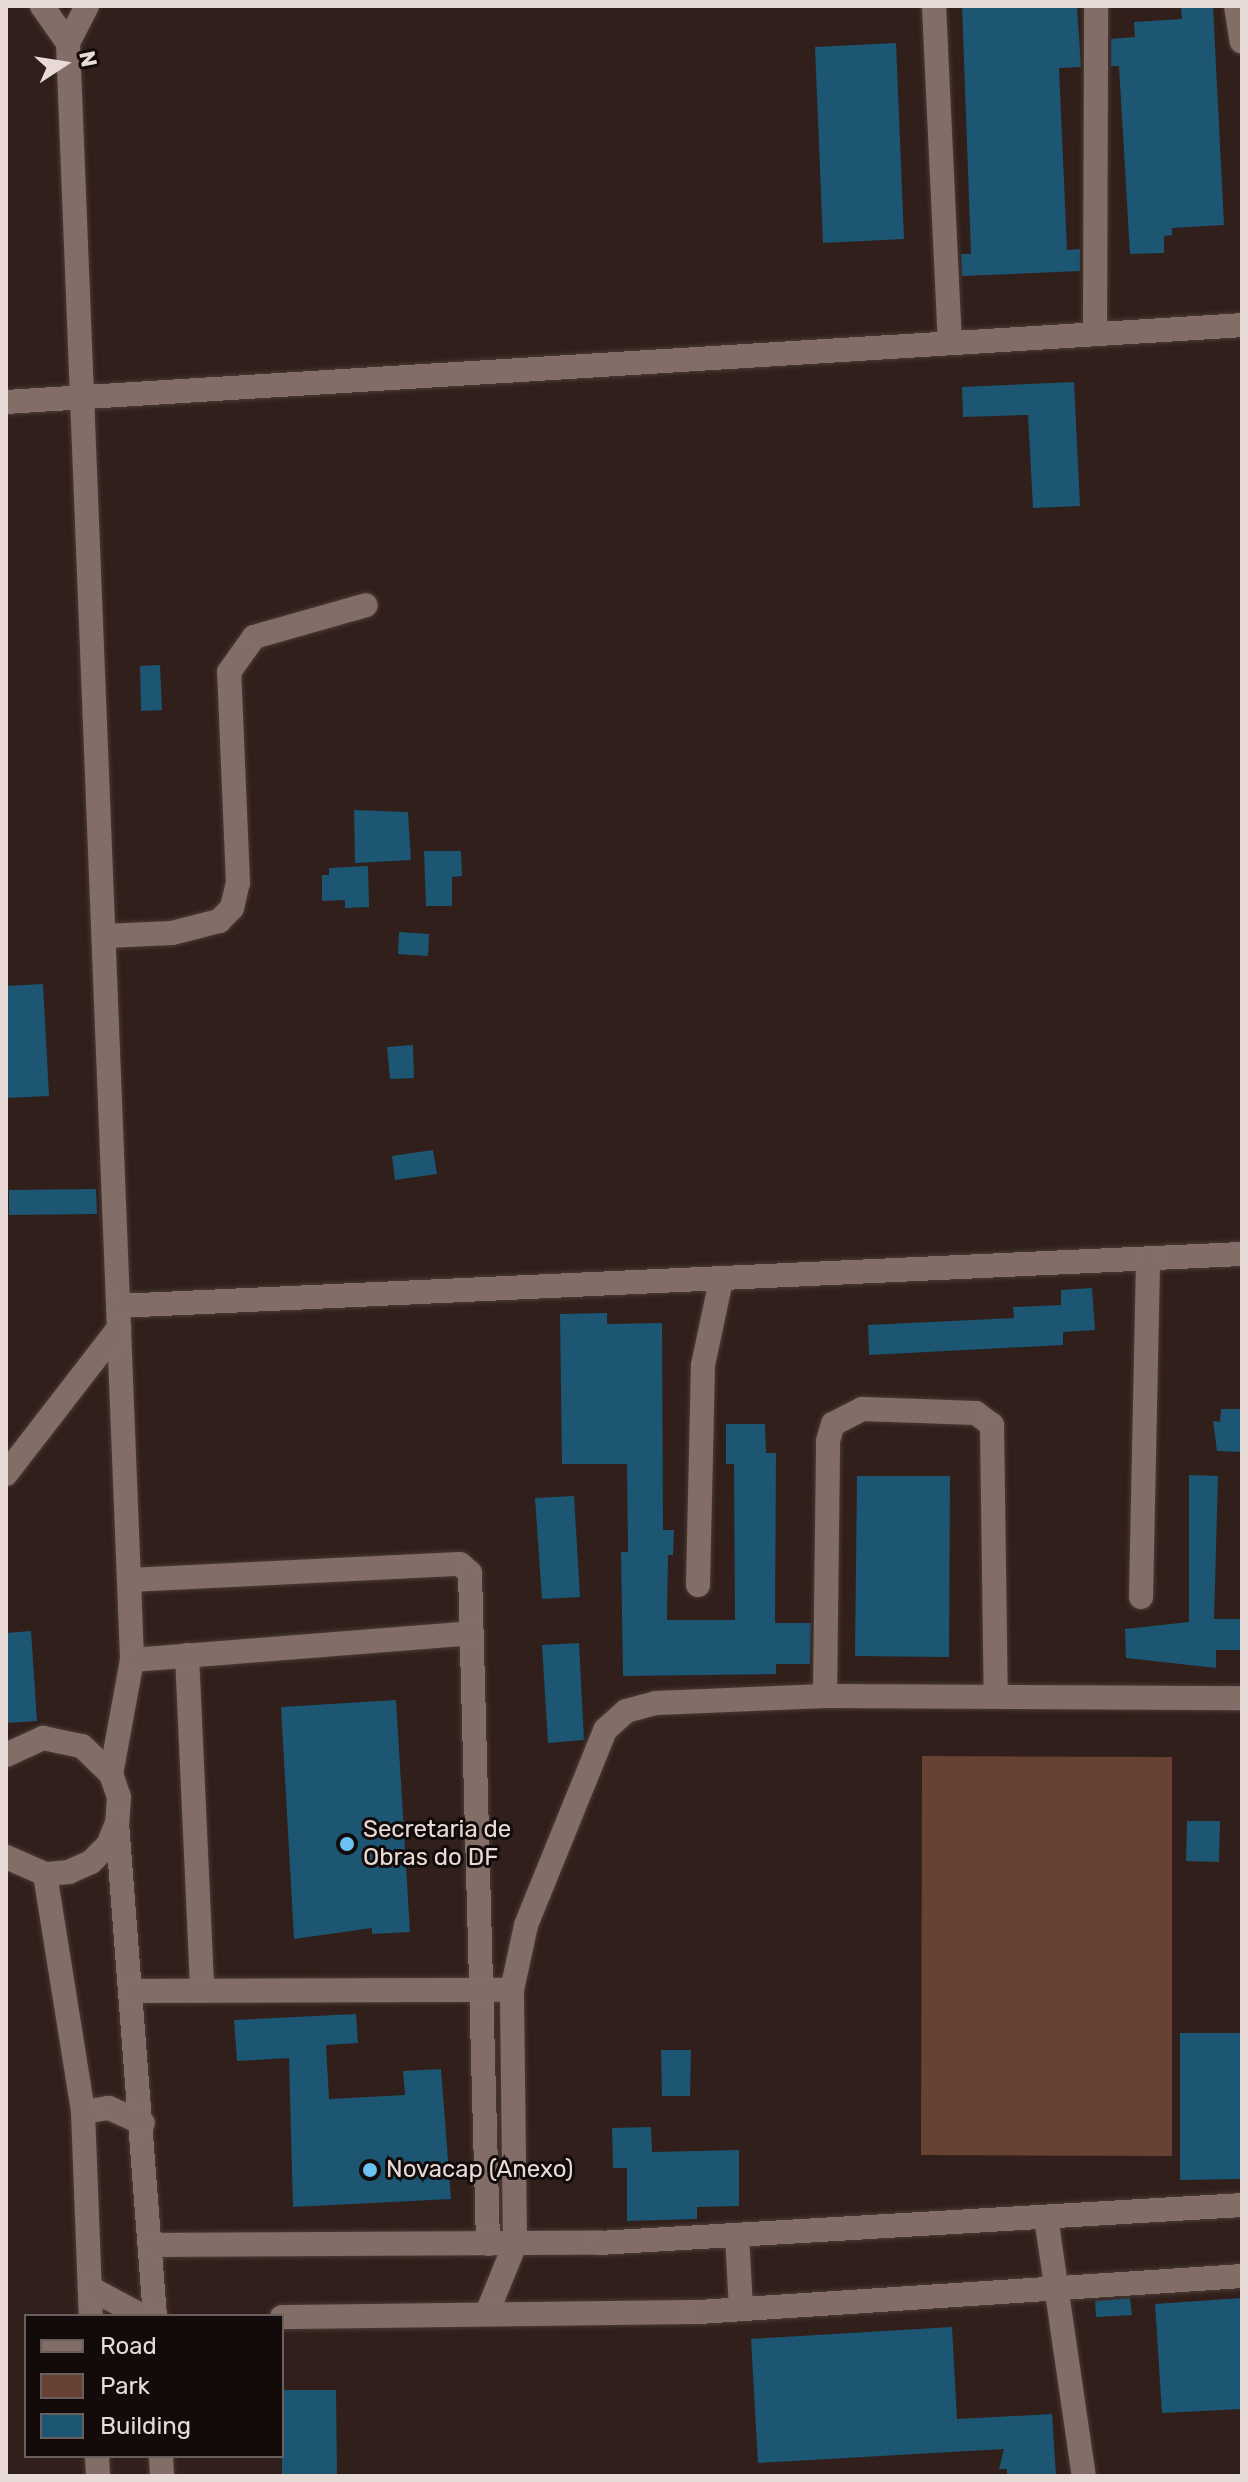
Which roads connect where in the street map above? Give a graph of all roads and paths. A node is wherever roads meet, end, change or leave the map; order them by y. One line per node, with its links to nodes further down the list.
1 (42, 6): 7 (lane)
2 (87, 6): 7 (lane)
3 (934, 6): 10 (lane)
4 (1096, 6): 9 (lane)
5 (1236, 6): 6 (lane)
6 (1242, 42)
7 (68, 43): 11 (lane)
8 (1242, 325): 9 (lane)
9 (1095, 333): 10 (lane)
10 (950, 341): 11 (lane)
11 (86, 400): 12 (lane); 14 (lane)
12 (6, 402)
13 (366, 605): 14 (lane)
14 (105, 936): 18 (lane)
15 (1242, 1254): 16 (lane)
16 (1148, 1258): 17 (lane); 22 (lane)
17 (721, 1280): 18 (lane); 21 (lane)
18 (118, 1317): 19 (lane); 20 (lane)
19 (6, 1474)
20 (130, 1580): 23 (lane); 25 (lane)
21 (698, 1585)
22 (1141, 1597)
23 (472, 1633): 24 (lane); 34 (lane)
24 (187, 1655): 25 (lane); 37 (lane)
25 (132, 1660): 30 (lane)
26 (996, 1695): 27 (lane); 27 (lane); 28 (lane)
27 (825, 1696): 35 (lane)
28 (1242, 1698)
29 (6, 1755): 30 (lane)
30 (111, 1774): 31 (lane)
31 (117, 1823): 33 (lane); 36 (lane)
32 (6, 1857): 33 (lane)
33 (45, 1874): 38 (lane)
34 (482, 1989): 35 (lane); 37 (lane); 43 (lane)
35 (512, 1990): 44 (lane)
36 (132, 1991): 37 (lane); 39 (lane)
37 (202, 1991)
38 (83, 2112): 39 (lane); 48 (lane)
39 (143, 2123): 45 (lane)
40 (1242, 2205): 41 (lane)
41 (1046, 2217): 42 (lane); 47 (lane)
42 (737, 2235): 44 (lane); 49 (lane)
43 (488, 2244): 44 (lane); 45 (lane)
44 (515, 2244): 50 (lane)
45 (153, 2245): 53 (lane)
46 (1242, 2276): 47 (lane)
47 (1058, 2286): 49 (lane); 55 (lane)
48 (90, 2288): 51 (lane); 52 (lane)
49 (741, 2309): 50 (lane)
50 (487, 2313): 54 (lane)
51 (91, 2314)
52 (138, 2314)
53 (155, 2314)
54 (284, 2317)
55 (1084, 2476)

